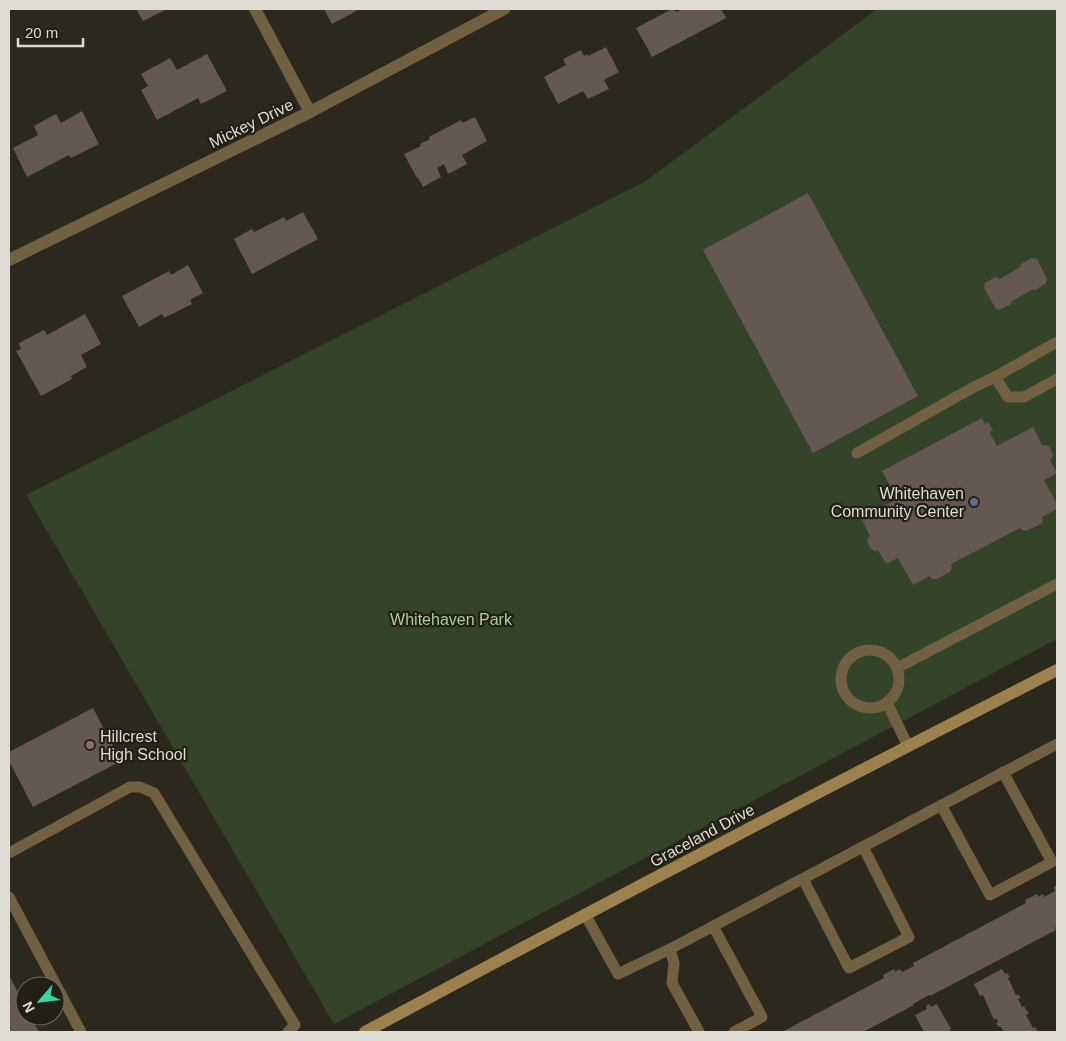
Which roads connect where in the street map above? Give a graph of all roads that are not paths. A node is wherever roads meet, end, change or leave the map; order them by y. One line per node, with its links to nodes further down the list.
1 (255, 9): 3 (street)
2 (504, 9): 3 (street, Mickey Drive)
3 (310, 112): 4 (street, Mickey Drive)
4 (9, 260)
5 (1057, 342): 6 (lane)
6 (995, 377): 7 (lane); 8 (lane)
7 (1057, 379)
8 (857, 453)
9 (1057, 584): 10 (lane)
10 (897, 668): 12 (lane); 12 (lane)
11 (1057, 670): 14 (street, Graceland Drive)
12 (887, 703): 14 (lane)
13 (1057, 744): 15 (lane)
14 (908, 746): 21 (street, Graceland Drive)
15 (1003, 772): 16 (lane); 16 (lane)
16 (941, 805): 17 (lane)
17 (863, 847): 19 (lane); 19 (lane)
18 (9, 852): 25 (lane)
19 (803, 879): 22 (lane)
20 (9, 896): 24 (lane)
21 (585, 914): 23 (lane); 26 (street, Graceland Drive)
22 (713, 926): 23 (lane); 28 (lane)
23 (670, 949): 27 (lane)
24 (81, 1032)
25 (288, 1032)
26 (365, 1032)
27 (699, 1032)
28 (734, 1032)

